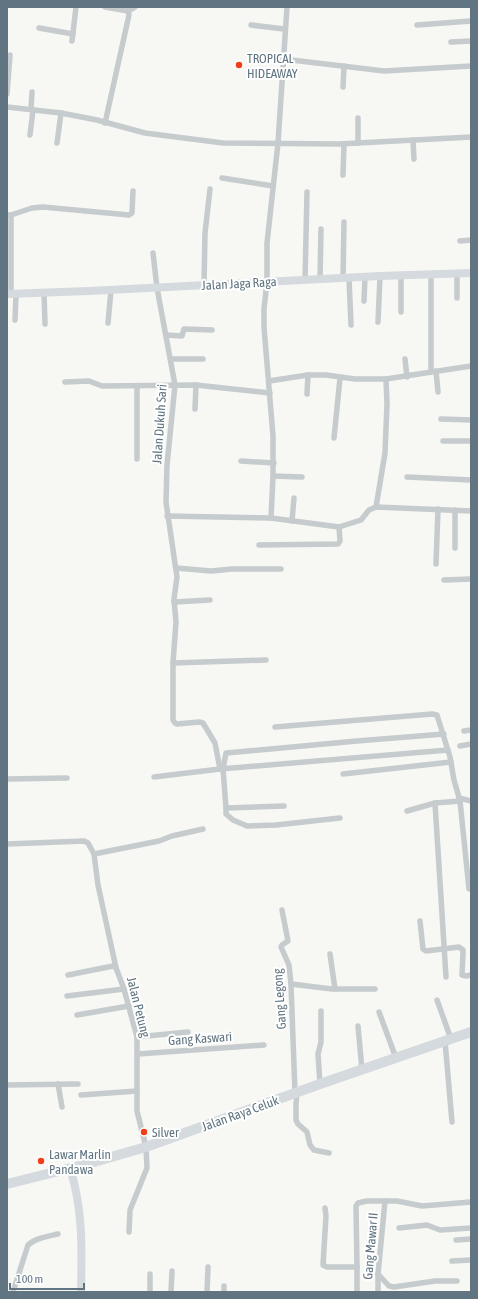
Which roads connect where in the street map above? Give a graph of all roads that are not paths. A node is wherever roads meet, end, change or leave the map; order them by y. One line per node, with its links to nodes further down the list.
1 (76, 7): 11 (street)
2 (105, 7): 5 (street)
3 (135, 7): 5 (street)
4 (287, 7): 10 (street)
5 (128, 11): 26 (street)
6 (471, 21): 8 (street)
7 (252, 25): 10 (street)
8 (417, 25)
9 (39, 28): 11 (street)
10 (284, 29): 16 (street)
11 (73, 34): 12 (street)
12 (72, 41)
13 (471, 41): 14 (street)
14 (450, 42)
15 (10, 55): 21 (street)
16 (283, 59): 17 (street); 32 (street)
17 (344, 66): 18 (street); 19 (street)
18 (471, 66)
19 (343, 87)
20 (32, 92): 23 (street)
21 (7, 94)
22 (7, 107): 23 (street)
23 (32, 110): 24 (street); 27 (street)
24 (61, 113): 26 (street); 30 (street)
25 (358, 118): 31 (street)
26 (105, 123): 32 (street)
27 (30, 135)
28 (471, 137): 29 (street)
29 (413, 140): 31 (street); 34 (street)
30 (58, 143)
31 (358, 143): 33 (street)
32 (278, 144): 33 (street); 37 (street)
33 (344, 144): 35 (street)
34 (414, 159)
35 (343, 175)
36 (222, 178): 37 (street)
37 (273, 186): 56 (street)
38 (210, 189): 57 (street)
39 (133, 191): 41 (street)
40 (307, 192): 55 (street)
41 (9, 215): 61 (street)
42 (344, 222): 53 (street)
43 (322, 229): 54 (street)
44 (460, 240): 45 (street)
45 (471, 240)
46 (153, 253): 58 (street, Jalan Dukuh Sari)
47 (471, 273): 49 (street, Jalan Jaga Raga)
48 (431, 274): 49 (street, Jalan Jaga Raga); 50 (street, Jalan Jaga Raga); 76 (street)
49 (457, 274): 62 (street)
50 (400, 275): 51 (street, Jalan Jaga Raga); 64 (street)
51 (380, 276): 52 (street, Jalan Jaga Raga); 66 (street)
52 (365, 277): 53 (street, Jalan Jaga Raga); 63 (street)
53 (346, 278): 54 (street, Jalan Jaga Raga); 69 (street)
54 (320, 279): 55 (street, Jalan Jaga Raga)
55 (305, 280): 56 (street, Jalan Jaga Raga)
56 (267, 282): 57 (street, Jalan Jaga Raga); 81 (street)
57 (204, 285): 58 (street, Jalan Jaga Raga)
58 (157, 288): 59 (street, Jalan Jaga Raga); 71 (street, Jalan Dukuh Sari)
59 (111, 290): 60 (street, Jalan Jaga Raga); 67 (street)
60 (44, 293): 61 (street, Jalan Jaga Raga); 68 (street)
61 (11, 294): 65 (street)
62 (457, 298)
63 (364, 302)
64 (401, 312)
65 (15, 320)
66 (378, 322)
67 (108, 323)
68 (45, 324)
69 (351, 325)
70 (212, 330): 71 (street)
71 (166, 335): 73 (street, Jalan Dukuh Sari)
72 (405, 358): 78 (street)
73 (171, 359): 74 (street); 83 (street, Jalan Dukuh Sari)
74 (203, 359)
75 (471, 366): 76 (street)
76 (434, 371): 78 (street); 86 (street)
77 (308, 375): 79 (street); 81 (street); 88 (street)
78 (407, 377): 80 (street)
79 (340, 378): 80 (street); 92 (street)
80 (386, 379): 103 (street)
81 (269, 381): 87 (street)
82 (64, 382): 85 (street)
83 (175, 385): 84 (street); 85 (street); 107 (street, Jalan Dukuh Sari)
84 (196, 385): 87 (street); 89 (street)
85 (137, 386): 95 (street)
86 (438, 392)
87 (270, 393): 97 (street)
88 (307, 394)
89 (195, 409)
90 (441, 420): 91 (street)
91 (471, 420)
92 (334, 438)
93 (443, 441): 94 (street)
94 (471, 441)
95 (137, 459)
96 (241, 460): 97 (street)
97 (274, 463): 98 (street)
98 (273, 476): 99 (street); 108 (street)
99 (302, 477)
100 (407, 477): 101 (street)
101 (471, 480)
102 (294, 498): 109 (street)
103 (376, 507): 104 (street); 110 (street)
104 (438, 509): 105 (street); 113 (street)
105 (455, 510): 106 (street); 112 (street)
106 (471, 511)
107 (167, 516): 108 (street); 114 (street, Jalan Dukuh Sari)
108 (271, 518): 109 (street)
109 (292, 521): 110 (street)
110 (339, 527): 111 (street)
111 (259, 545)
112 (455, 548)
113 (436, 564)
114 (176, 568): 115 (street); 119 (street, Jalan Dukuh Sari)
115 (280, 569)
116 (471, 578): 117 (street)
117 (444, 580)
118 (210, 600): 119 (street)
119 (174, 602): 121 (street, Jalan Dukuh Sari)
120 (266, 660): 121 (street)
121 (173, 663): 130 (street, Jalan Dukuh Sari)
122 (275, 727): 125 (street)
123 (471, 730): 124 (street)
124 (464, 731)
125 (444, 734): 128 (street); 130 (street)
126 (471, 744): 127 (street)
127 (460, 746)
128 (448, 750): 129 (street); 130 (street)
129 (451, 762): 131 (street); 135 (street)
130 (222, 769): 132 (street); 139 (street)
131 (343, 774)
132 (154, 777)
133 (67, 778): 134 (street)
134 (7, 779)
135 (460, 800): 136 (street); 137 (street); 145 (street)
136 (471, 801)
137 (435, 803): 140 (street); 148 (street)
138 (284, 806): 139 (street)
139 (226, 808): 141 (street)
140 (407, 811)
141 (340, 818)
142 (203, 829): 144 (street)
143 (7, 844): 144 (street)
144 (94, 854): 150 (street)
145 (469, 889)
146 (282, 910): 154 (street, Gang Legong)
147 (420, 921): 148 (street)
148 (444, 948): 152 (street); 153 (street)
149 (330, 954): 156 (street)
150 (116, 968): 151 (street, Jalan Petung); 155 (street, Jalan Petung)
151 (68, 975)
152 (471, 975)
153 (446, 978)
154 (291, 984): 156 (street); 178 (street, Gang Legong)
155 (124, 989): 158 (street); 160 (street, Jalan Petung)
156 (335, 989): 157 (street)
157 (376, 989)
158 (67, 996)
159 (437, 1000): 168 (street)
160 (129, 1006): 163 (street); 167 (street, Jalan Petung)
161 (321, 1011): 175 (street)
162 (379, 1012): 171 (street)
163 (77, 1015)
164 (358, 1026): 172 (street)
165 (188, 1032): 167 (street)
166 (471, 1032): 168 (highway, Jalan Raya Celuk)
167 (137, 1037): 170 (street, Jalan Petung)
168 (448, 1040): 171 (highway, Jalan Raya Celuk); 181 (street)
169 (264, 1045): 170 (street, Gang Kaswari)
170 (138, 1054): 177 (street, Jalan Petung)
171 (396, 1058): 172 (highway, Jalan Raya Celuk)
172 (362, 1070): 175 (highway, Jalan Raya Celuk)
173 (58, 1084): 174 (street); 176 (street); 180 (street)
174 (78, 1084)
175 (320, 1084): 178 (highway, Jalan Raya Celuk)
176 (7, 1085)
177 (137, 1091): 179 (street); 182 (street, Jalan Petung)
178 (296, 1093): 182 (highway, Jalan Raya Celuk); 183 (street, Gang Legong)
179 (81, 1095)
180 (62, 1107)
181 (452, 1122)
182 (146, 1147): 184 (highway, Jalan Raya Celuk); 191 (street, Jalan Petung)
183 (329, 1153)
184 (70, 1168): 185 (highway, Jalan Raya Celuk); 204 (street)
185 (7, 1184)
186 (385, 1201): 187 (street); 198 (street); 201 (street, Gang Mawar II)
187 (471, 1202)
188 (325, 1208): 198 (street)
189 (399, 1228): 190 (street)
190 (471, 1228)
191 (129, 1232)
192 (58, 1234): 203 (street)
193 (471, 1239): 194 (street)
194 (456, 1240)
195 (471, 1260): 196 (street)
196 (452, 1261)
197 (208, 1267): 207 (street)
198 (357, 1267): 208 (street)
199 (172, 1271): 206 (street)
200 (150, 1274): 205 (street)
201 (378, 1274): 202 (street); 209 (street, Gang Mawar II)
202 (457, 1281)
203 (13, 1292)
204 (81, 1292)
205 (150, 1292)
206 (171, 1292)
207 (207, 1292)
208 (357, 1292)
209 (378, 1292)

